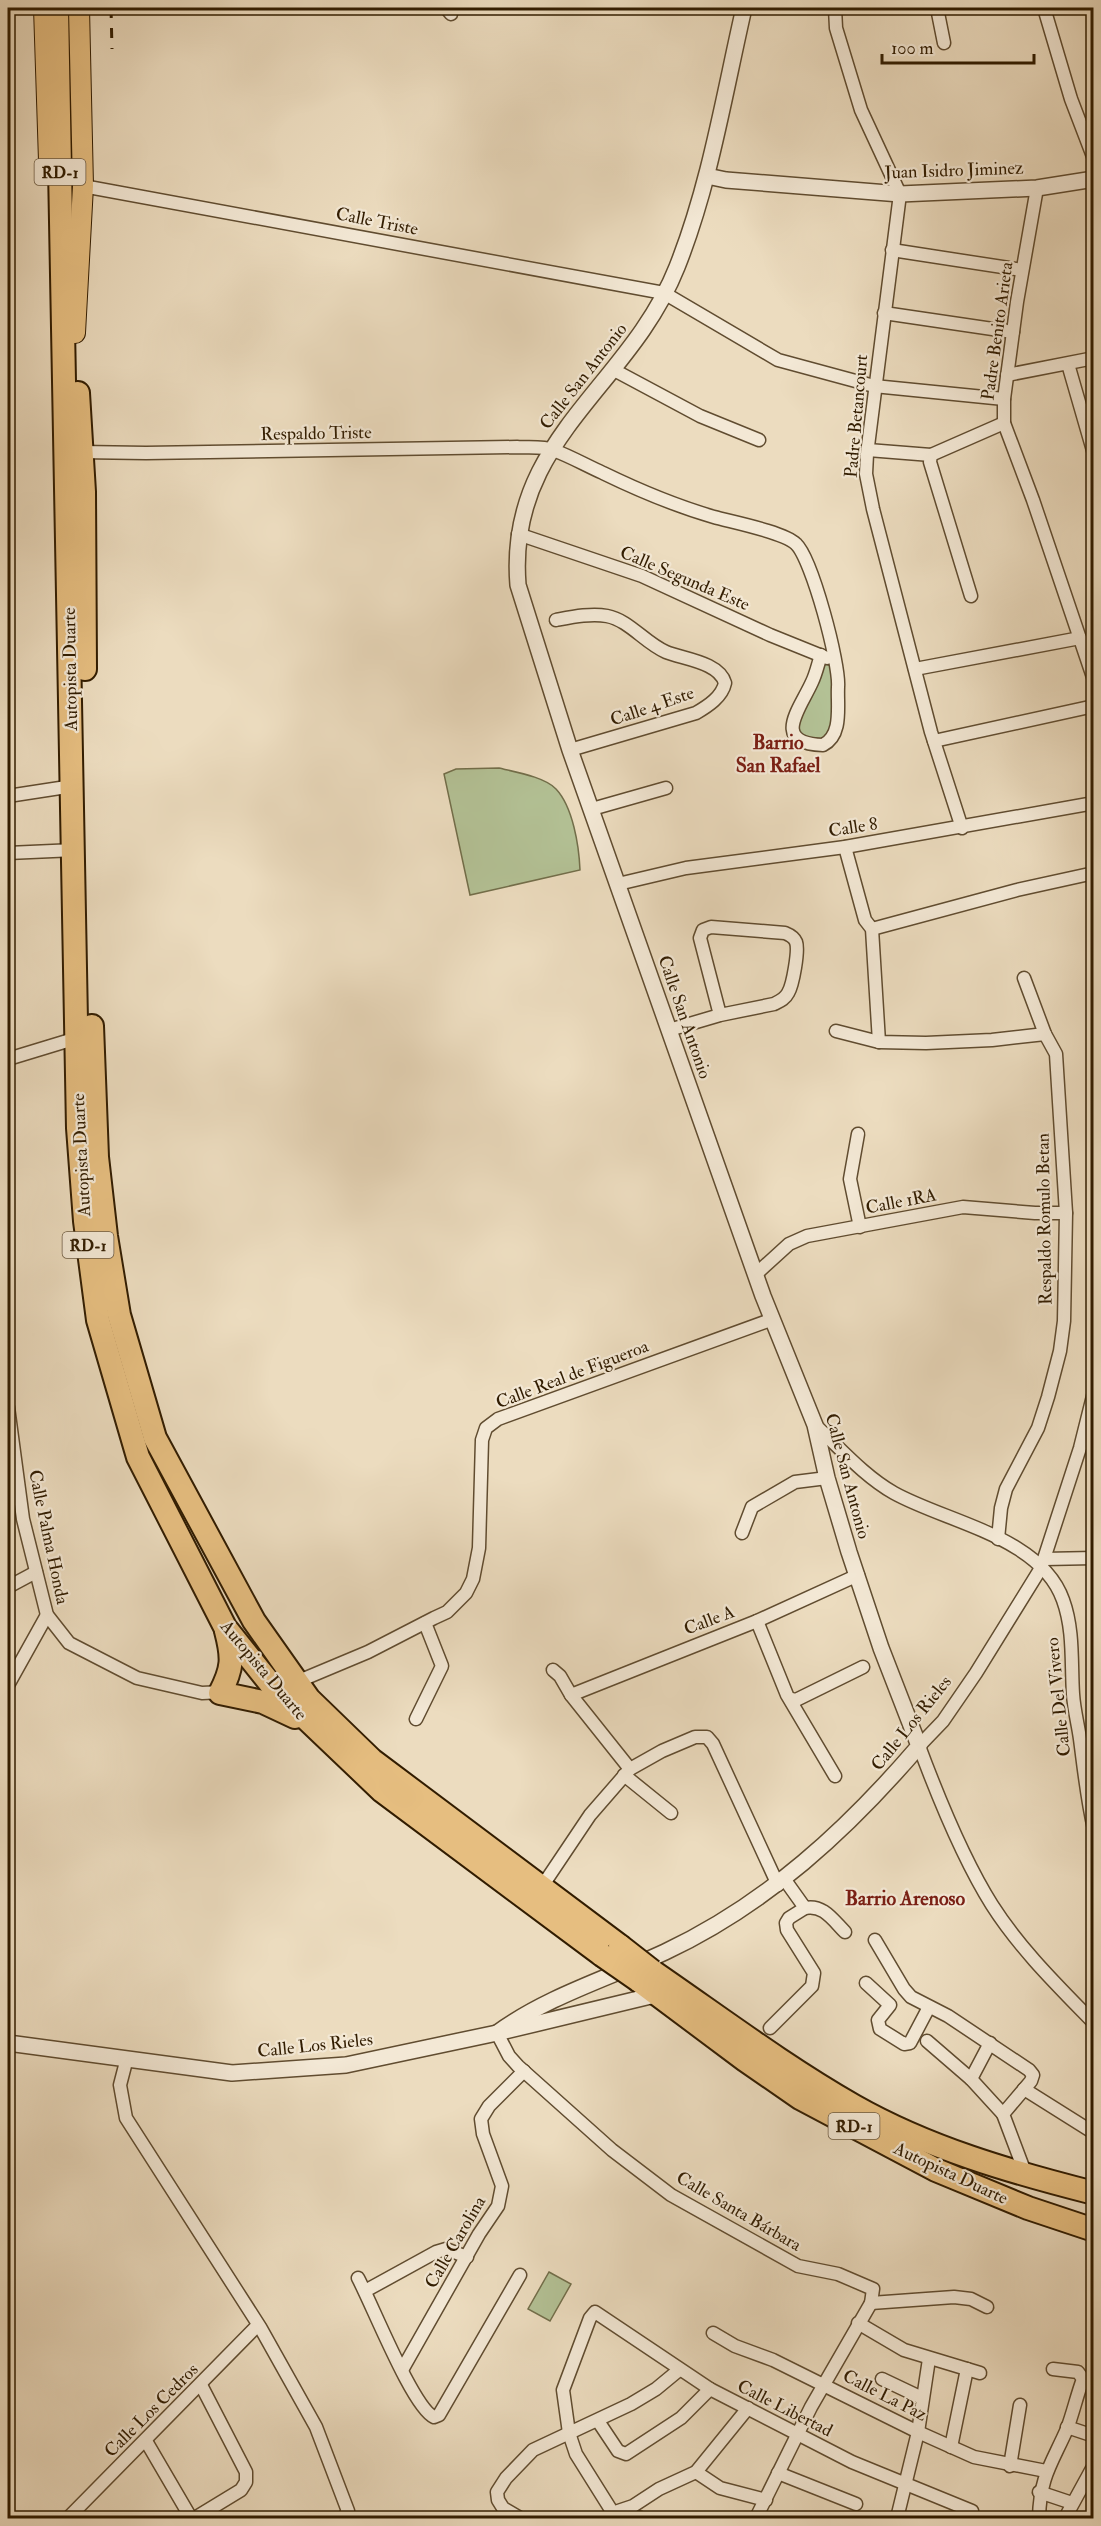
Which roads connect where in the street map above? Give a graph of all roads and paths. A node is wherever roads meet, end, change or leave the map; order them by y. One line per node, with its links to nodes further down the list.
1 (63, 8): 10 (main road); 18 (highway, RD-1)
2 (744, 8): 8 (street, Calle San Antonio)
3 (835, 8): 12 (street)
4 (937, 8): 6 (street)
5 (1044, 8): 7 (street)
6 (944, 43)
7 (1094, 159)
8 (707, 176): 12 (street, Juan Isidro Jiminez); 15 (street, Calle San Antonio)
9 (1094, 179): 11 (street, Juan Isidro Jiminez)
10 (83, 186): 15 (street, Calle Triste); 18 (main road)
11 (1037, 188): 12 (street, Juan Isidro Jiminez); 14 (street, Padre Benito Arieta)
12 (900, 194): 13 (street, Padre Betancourt)
13 (892, 250): 14 (street); 16 (street, Padre Betancourt)
14 (1022, 270): 17 (street, Padre Benito Arieta)
15 (664, 292): 21 (street, Calle San Antonio); 23 (street)
16 (884, 313): 17 (street); 23 (street, Padre Betancourt)
17 (1013, 332): 22 (street, Padre Benito Arieta)
18 (68, 334): 29 (highway, Autopista Duarte / RD-1); 43 (highway, Autopista Duarte / RD-1)
19 (1094, 358): 20 (street)
20 (1068, 364): 22 (street); 30 (street)
21 (614, 370): 26 (street); 27 (street, Calle San Antonio)
22 (1007, 375): 24 (street, Padre Benito Arieta)
23 (874, 386): 24 (street); 28 (street, Padre Betancourt)
24 (1004, 399): 25 (street, Padre Benito Arieta)
25 (1004, 423): 31 (street); 35 (street, Padre Benito Arieta)
26 (759, 440)
27 (551, 449): 29 (street, Respaldo Triste); 32 (street, Calle San Antonio); 37 (street)
28 (868, 450): 31 (street); 38 (street, Padre Betancourt)
29 (81, 452): 85 (highway, Autopista Duarte / RD-1)
30 (1094, 454)
31 (931, 455): 33 (street)
32 (518, 534): 36 (street, Calle Segunda Este); 42 (street, Calle San Antonio)
33 (971, 596)
34 (556, 620): 42 (street, Calle 4 Este)
35 (1080, 638): 38 (street); 39 (street, Padre Benito Arieta)
36 (821, 655): 37 (street, Calle Segunda Este); 37 (street)
37 (836, 661)
38 (915, 669): 41 (street, Padre Betancourt)
39 (1094, 680)
40 (1094, 706): 41 (street)
41 (934, 741): 48 (street, Padre Betancourt)
42 (570, 750): 47 (street, Calle San Antonio)
43 (73, 786): 45 (street); 50 (highway, Autopista Duarte / RD-1)
44 (666, 788): 47 (street)
45 (8, 796)
46 (1094, 802): 48 (street, Calle 8)
47 (592, 809): 53 (street, Calle San Antonio)
48 (962, 828): 49 (street, Calle 8)
49 (845, 847): 53 (street, Calle 8); 54 (street)
50 (75, 850): 51 (street); 60 (highway, Autopista Duarte / RD-1)
51 (8, 853)
52 (1094, 873): 54 (street)
53 (618, 884): 57 (street, Calle San Antonio)
54 (872, 929): 61 (street)
55 (1024, 978): 59 (street, Respaldo Romulo Betan)
56 (720, 1015): 56 (street); 57 (street)
57 (669, 1030): 66 (street, Calle San Antonio)
58 (836, 1030): 61 (street)
59 (1046, 1034): 61 (street); 64 (street, Respaldo Romulo Betan)
60 (77, 1038): 62 (street); 82 (highway, Autopista Duarte / RD-1)
61 (879, 1042)
62 (8, 1059)
63 (858, 1134): 65 (street)
64 (1066, 1213): 65 (street, Calle 1RA); 73 (street, Respaldo Romulo Betan)
65 (860, 1227): 66 (street, Calle 1RA)
66 (756, 1274): 67 (street, Calle San Antonio)
67 (773, 1319): 70 (street, Calle San Antonio); 81 (street, Calle Real de Figueroa)
68 (1094, 1392): 75 (street, Calle Los Rieles)
69 (8, 1407): 76 (street, Calle Palma Honda)
70 (815, 1425): 71 (street, Calle San Antonio); 73 (street, Calle Del Vivero)
71 (827, 1478): 72 (street); 77 (street, Calle San Antonio)
72 (742, 1533)
73 (998, 1539): 75 (street, Calle Del Vivero)
74 (1094, 1558): 75 (street)
75 (1042, 1563): 93 (street, Calle Los Rieles); 97 (street, Calle Del Vivero)
76 (36, 1572): 78 (street); 79 (street, Calle Palma Honda)
77 (858, 1575): 80 (street, Calle A); 93 (street, Calle San Antonio)
78 (8, 1587)
79 (46, 1616): 86 (street); 88 (street, Calle Palma Honda)
80 (757, 1621): 89 (street, Calle A); 90 (street)
81 (425, 1623): 85 (street, Calle Real de Figueroa); 91 (street)
82 (225, 1627): 87 (highway, Autopista Duarte / RD-1); 88 (highway)
83 (862, 1667): 90 (street)
84 (553, 1670): 89 (street)
85 (298, 1683): 87 (street, Calle Palma Honda); 99 (highway, Autopista Duarte / RD-1)
86 (8, 1685)
87 (273, 1687): 88 (street, Calle Palma Honda); 92 (highway, Autopista Duarte / RD-1)
88 (220, 1692): 92 (highway)
89 (571, 1695): 94 (street)
90 (791, 1700): 95 (street)
91 (416, 1719)
92 (314, 1728): 103 (highway, Autopista Duarte / RD-1)
93 (919, 1746): 98 (street, Calle Los Rieles); 108 (street, Calle San Antonio)
94 (627, 1772): 96 (street); 98 (street); 99 (street)
95 (836, 1776)
96 (671, 1813)
97 (1094, 1829)
98 (782, 1882): 100 (street); 104 (street, Calle Los Rieles)
99 (541, 1888): 103 (highway, Autopista Duarte / RD-1)
100 (805, 1908): 101 (street); 109 (street)
101 (845, 1932)
102 (875, 1940): 107 (street)
103 (611, 1951): 104 (highway, RD-1, bridge)
104 (649, 1969): 106 (highway, Autopista Duarte / RD-1); 110 (street, Calle Los Rieles); 120 (highway, Autopista Duarte / RD-1)
105 (866, 1983): 107 (street)
106 (658, 1994): 110 (street, Calle Los Rieles); 122 (highway, Autopista Duarte / RD-1)
107 (929, 2007): 113 (street)
108 (1094, 2024)
109 (770, 2028)
110 (497, 2033): 114 (street, Calle Los Rieles); 115 (street, Calle Santa Bárbara)
111 (927, 2041): 116 (street)
112 (8, 2043): 114 (street, Calle Los Rieles)
113 (990, 2043): 116 (street); 117 (street)
114 (127, 2058): 130 (street)
115 (524, 2071): 123 (street, Calle Carolina); 127 (street, Calle Santa Bárbara)
116 (971, 2079): 118 (street)
117 (1024, 2089): 118 (street); 119 (street)
118 (1003, 2114): 120 (street)
119 (1094, 2133)
120 (1026, 2176): 121 (highway, Autopista Duarte / RD-1)
121 (1094, 2193)
122 (1094, 2230)
123 (467, 2257): 126 (street); 135 (street, Calle Carolina)
124 (520, 2275): 135 (street)
125 (358, 2278): 126 (street)
126 (365, 2291): 135 (street)
127 (871, 2303): 128 (street); 129 (street)
128 (987, 2307)
129 (858, 2324): 132 (street); 140 (street)
130 (258, 2325): 139 (street, Calle Los Cedros); 167 (street)
131 (713, 2333): 140 (street, Calle La Paz)
132 (929, 2359): 133 (street); 142 (street)
133 (967, 2369): 137 (street); 152 (street)
134 (1053, 2369): 146 (street)
135 (402, 2370)
136 (679, 2370): 141 (street, Calle Libertad); 145 (street); 148 (street, Calle Libertad)
137 (980, 2373)
138 (882, 2379): 142 (street)
139 (201, 2385): 151 (street, Calle Los Cedros); 166 (street)
140 (823, 2385): 147 (street, Calle La Paz); 149 (street)
141 (710, 2389): 144 (street, Calle Libertad); 145 (street)
142 (922, 2398): 147 (street)
143 (1020, 2405): 154 (street)
144 (748, 2408): 149 (street, Calle Libertad); 156 (street)
145 (598, 2421): 148 (street)
146 (1067, 2427): 150 (street); 155 (street)
147 (918, 2432): 152 (street, Calle La Paz); 158 (street)
148 (569, 2433): 164 (street); 168 (street)
149 (796, 2434): 157 (street); 158 (street, Calle Libertad)
150 (1094, 2436)
151 (146, 2440): 165 (street, Calle Los Cedros); 166 (street)
152 (951, 2447): 154 (street, Calle La Paz)
153 (1094, 2465): 161 (street)
154 (1010, 2466): 155 (street, Calle La Paz)
155 (1046, 2471): 159 (street)
156 (696, 2472): 160 (street); 164 (street)
157 (778, 2473): 160 (street); 162 (street)
158 (906, 2485): 163 (street, Calle Libertad); 171 (street)
159 (1040, 2492): 161 (street); 172 (street)
160 (765, 2500): 170 (street)
161 (1072, 2503): 173 (street)
162 (856, 2504)
163 (972, 2511)
164 (610, 2516): 169 (street)
165 (68, 2518)
166 (193, 2518)
167 (343, 2518)
168 (520, 2518)
169 (641, 2518)
170 (756, 2518)
171 (897, 2518)
172 (1039, 2518)
173 (1065, 2518)

